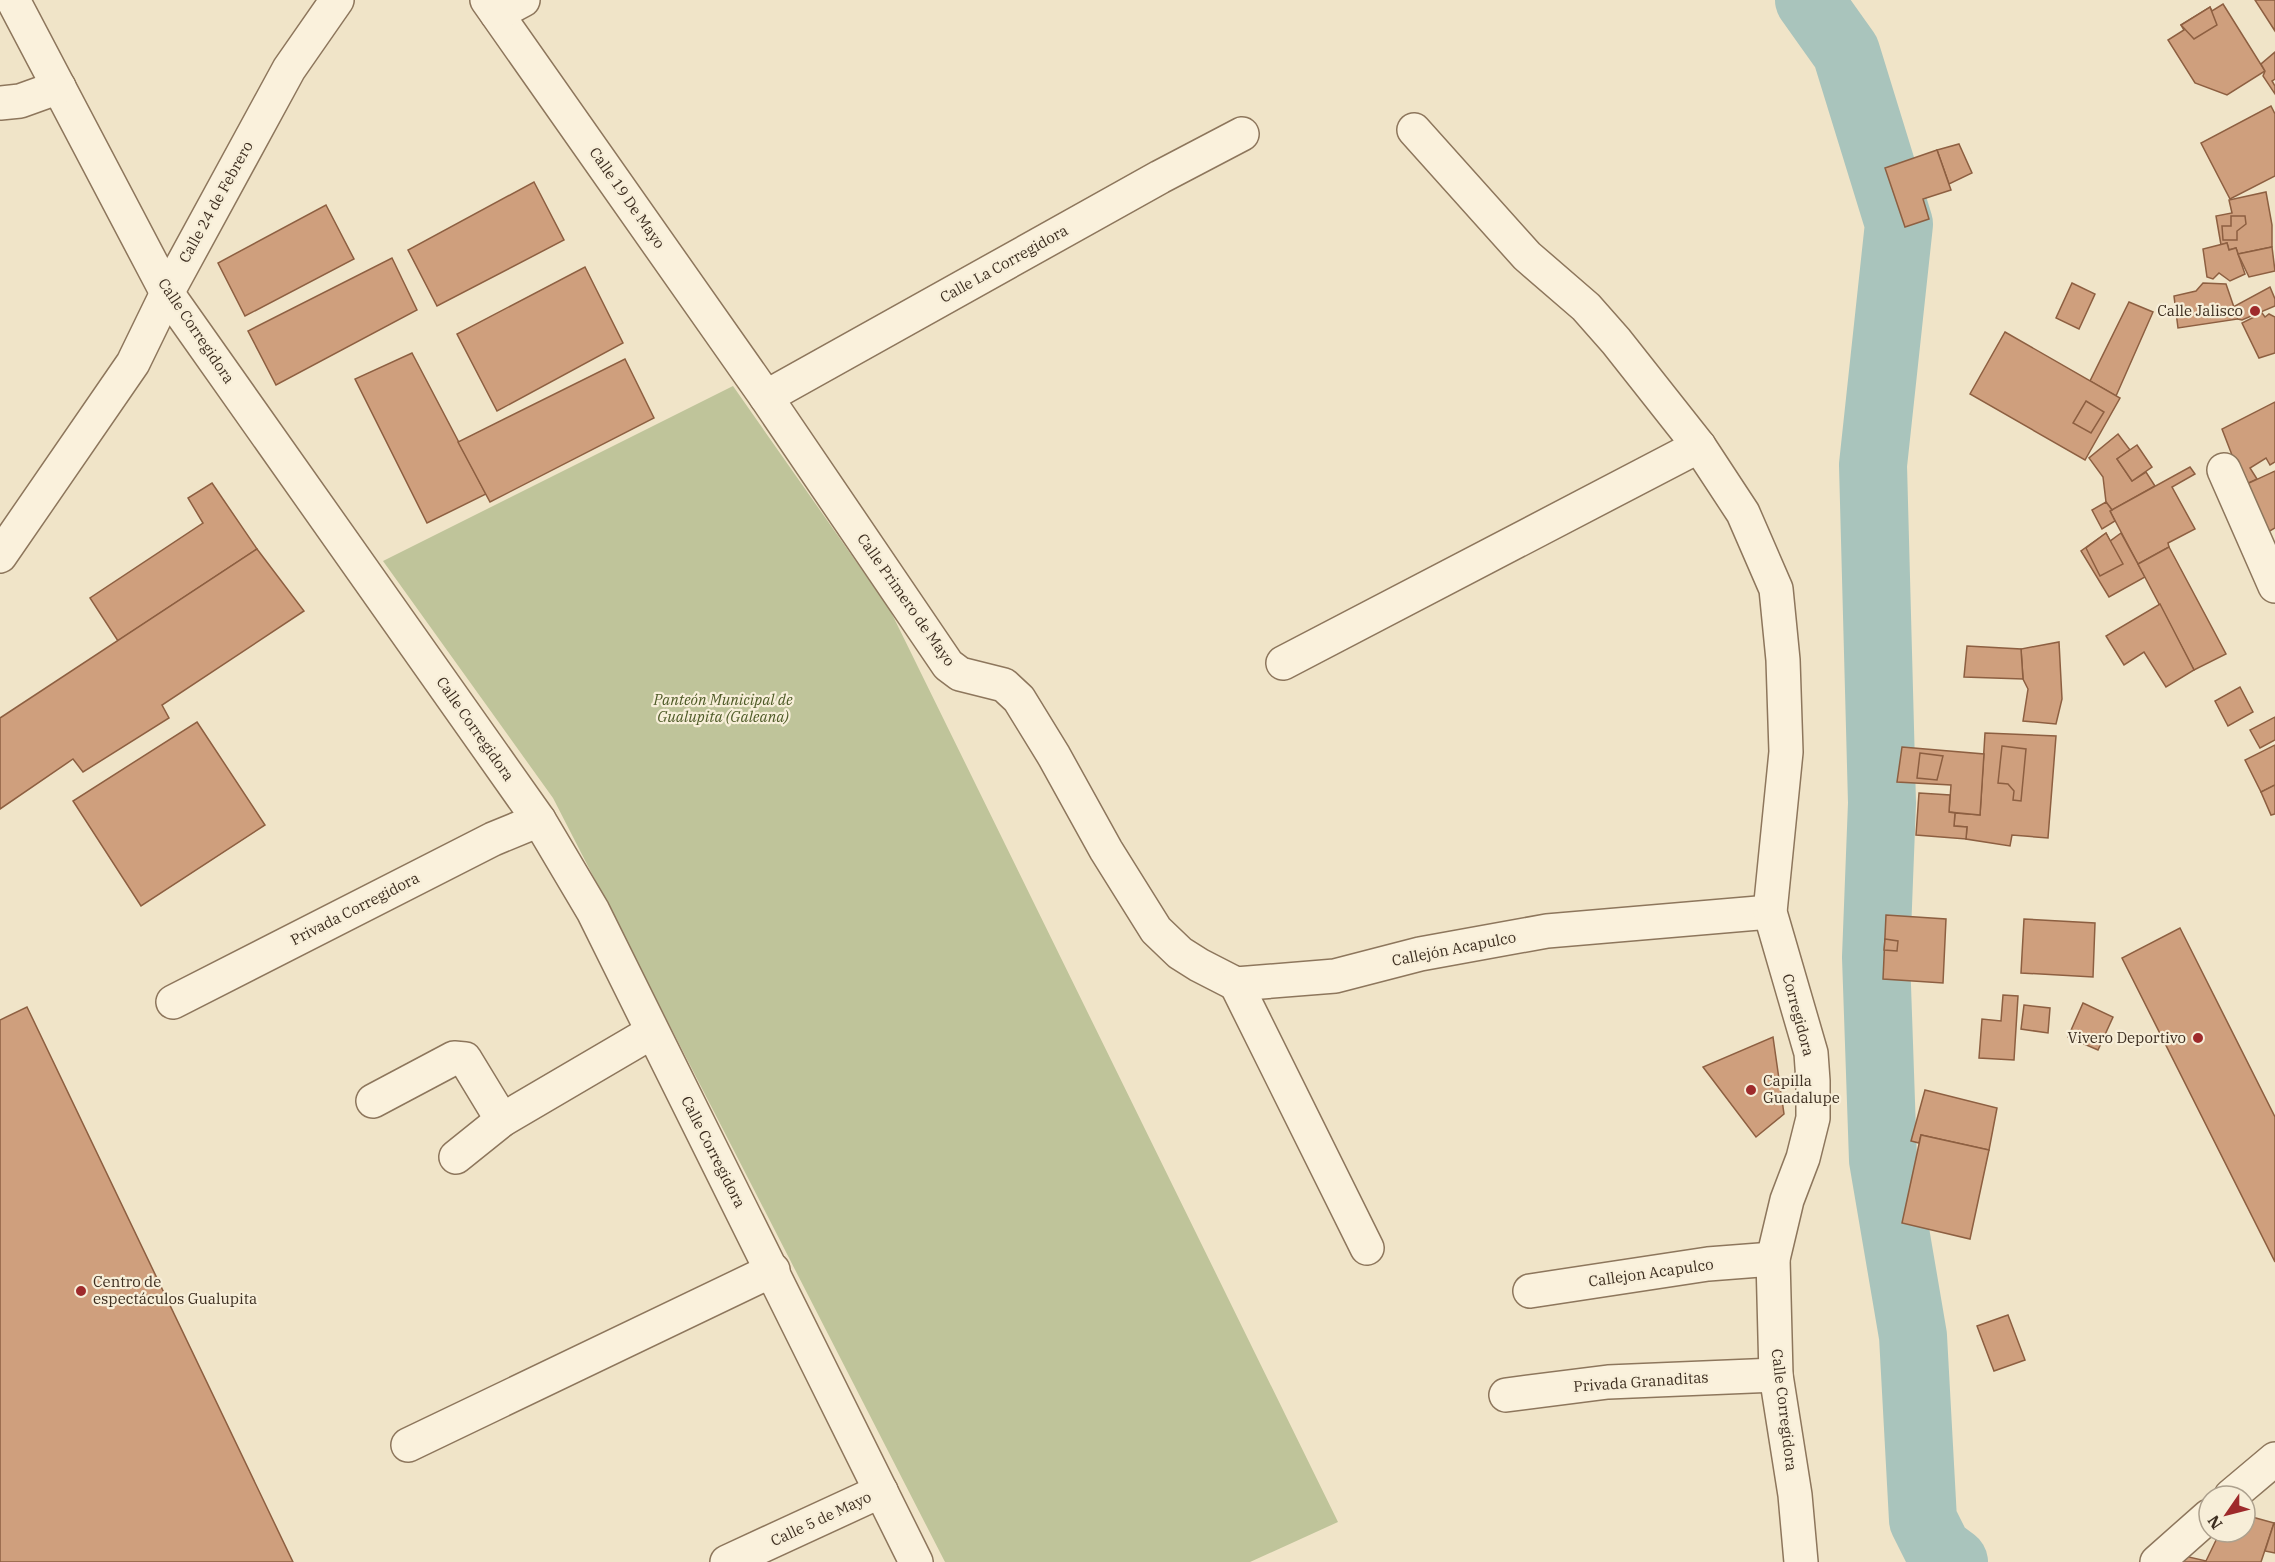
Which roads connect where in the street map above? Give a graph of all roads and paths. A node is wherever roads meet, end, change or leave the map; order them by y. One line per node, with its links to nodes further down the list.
1 (14, 0): 4 (street, Calle Corregidora)
2 (337, 0): 8 (street, Calle 24 de Febrero)
3 (502, 5): 9 (street, Calle 19 De Mayo)
4 (59, 87): 5 (street); 8 (street, Calle Corregidora)
5 (0, 103)
6 (1414, 130): 10 (street)
7 (1242, 134): 9 (street, Calle La Corregidora)
8 (167, 293): 12 (street, Calle 24 de Febrero); 15 (street, Calle Corregidora)
9 (766, 397): 17 (street, Calle Primero de Mayo)
10 (1699, 446): 14 (street); 16 (street)
11 (2224, 470): 13 (street)
12 (0, 556)
13 (2275, 586)
14 (1283, 663)
15 (539, 820): 18 (street, Privada Corregidora); 19 (street, Calle Corregidora)
16 (1770, 912): 17 (street, Callejón Acapulco); 24 (street, Corregidora)
17 (1236, 984): 23 (street)
18 (173, 1002)
19 (652, 1032): 21 (street); 25 (street, Calle Corregidora)
20 (373, 1101): 21 (street)
21 (502, 1120): 22 (street)
22 (456, 1157)
23 (1367, 1248)
24 (1773, 1258): 26 (street, Callejon Acapulco); 27 (street, Calle Corregidora)
25 (773, 1270): 29 (street); 32 (street, Calle Corregidora)
26 (1530, 1291)
27 (1776, 1375): 28 (street, Privada Granaditas); 36 (street, Calle Corregidora)
28 (1506, 1395)
29 (408, 1444)
30 (2275, 1459): 31 (street)
31 (2245, 1484)
32 (881, 1491): 34 (street, Calle 5 de Mayo); 35 (street)
33 (2197, 1527): 37 (street)
34 (728, 1562)
35 (916, 1562)
36 (1801, 1562)
37 (2157, 1562)

